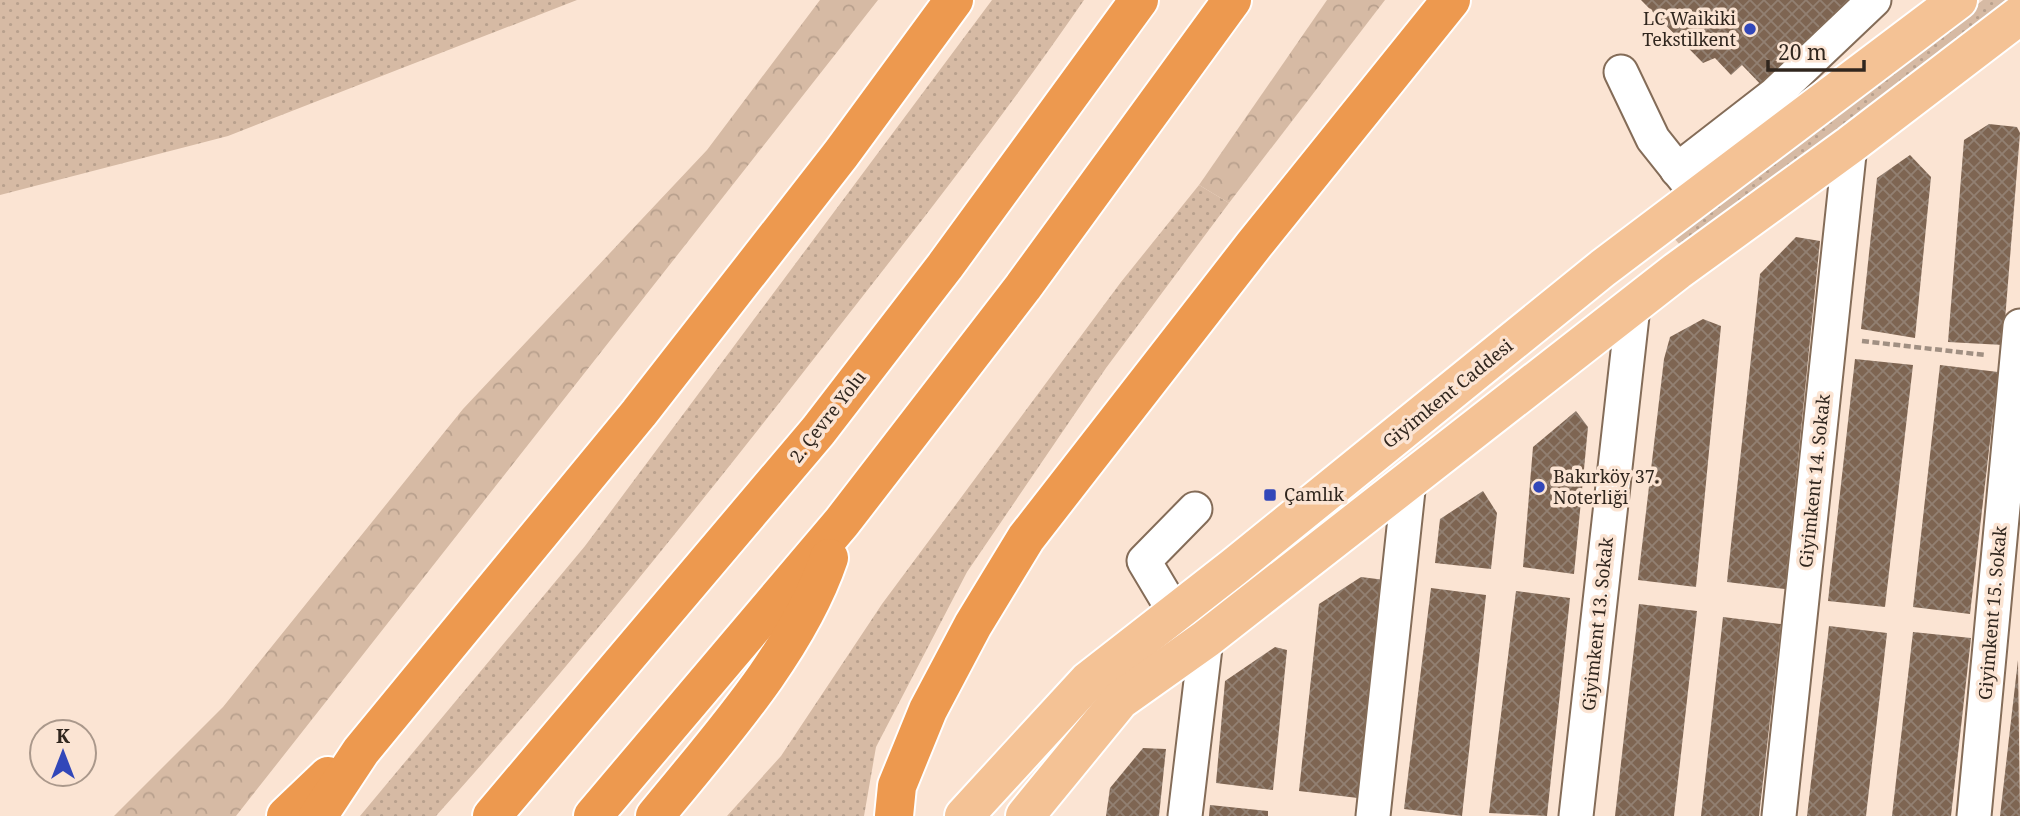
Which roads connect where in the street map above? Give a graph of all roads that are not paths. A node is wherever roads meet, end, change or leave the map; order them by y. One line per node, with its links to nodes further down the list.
1 (954, 0): 21 (highway)
2 (1139, 0): 24 (highway, 2. Çevre Yolu)
3 (1232, 0): 18 (highway)
4 (1451, 0): 27 (highway)
5 (1874, 0): 10 (street)
6 (1958, 0): 10 (main road, Giyimkent Caddesi)
7 (2020, 15): 9 (main road)
8 (1621, 72): 10 (street)
9 (1850, 145): 13 (main road); 33 (street, Giyimkent 14. Sokak)
10 (1688, 183): 11 (main road, Giyimkent Caddesi)
11 (1645, 237): 12 (main road, Giyimkent Caddesi); 13 (main road)
12 (1603, 268): 14 (main road); 19 (main road, Giyimkent Caddesi)
13 (1677, 271): 14 (main road)
14 (1633, 307): 16 (main road); 32 (street, Giyimkent 13. Sokak)
15 (2018, 342): 34 (street, Giyimkent 15. Sokak)
16 (1409, 481): 20 (main road); 31 (street)
17 (1195, 509): 19 (street)
18 (842, 522): 25 (highway); 26 (highway)
19 (1175, 613): 28 (main road, Giyimkent Caddesi)
20 (1206, 639): 29 (main road); 30 (street)
21 (360, 751): 22 (highway); 23 (highway)
22 (286, 816)
23 (318, 816)
24 (492, 816)
25 (593, 816)
26 (655, 816)
27 (894, 816)
28 (964, 816)
29 (1025, 816)
30 (1185, 816)
31 (1373, 816)
32 (1576, 816)
33 (1779, 816)
34 (1974, 816)

